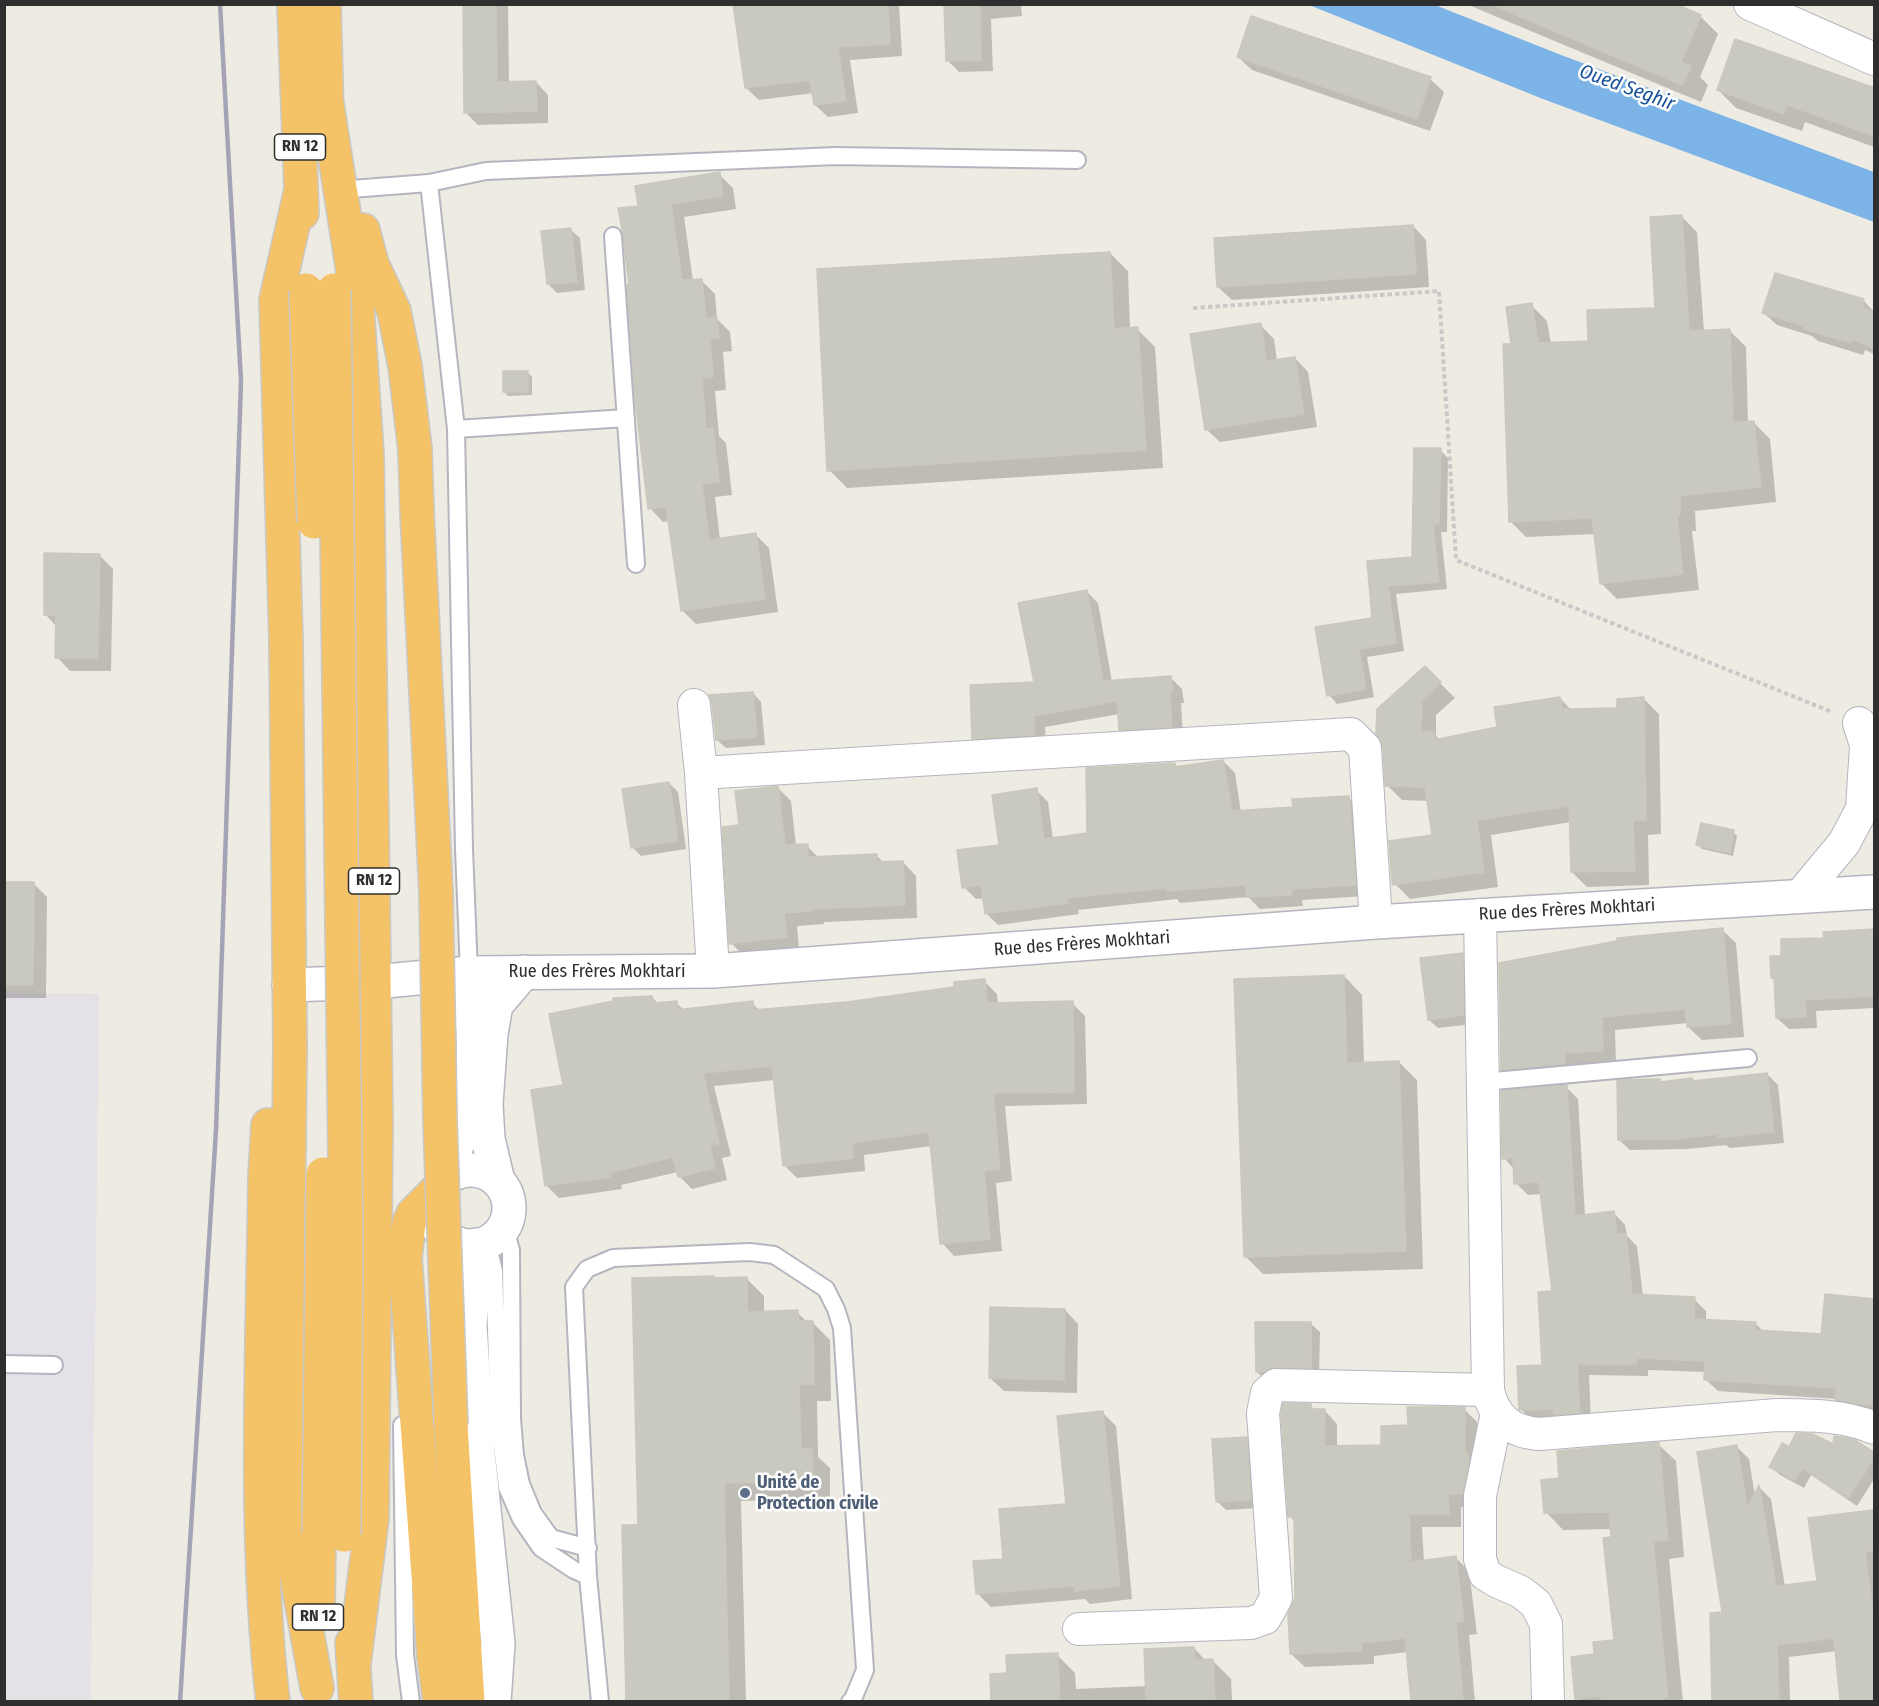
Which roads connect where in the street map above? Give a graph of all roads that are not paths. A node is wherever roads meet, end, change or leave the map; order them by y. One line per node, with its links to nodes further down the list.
1 (294, 4): 9 (highway, RN 12)
2 (324, 4): 5 (highway, RN 12)
3 (1750, 4): 4 (street)
4 (1875, 59)
5 (326, 98): 8 (highway); 11 (highway, RN 12); 25 (highway, RN 12)
6 (1077, 160): 7 (lane)
7 (429, 183): 8 (lane); 13 (lane)
8 (351, 189): 47 (highway, bridge)
9 (301, 190): 11 (highway, RN 12); 26 (highway, RN 12)
10 (613, 236): 12 (lane)
11 (320, 290): 37 (highway, RN 12, bridge)
12 (626, 418): 13 (lane); 14 (lane)
13 (456, 429): 24 (lane)
14 (636, 564)
15 (694, 705): 17 (street)
16 (1859, 723): 19 (street)
17 (701, 773): 21 (street); 22 (street)
18 (1875, 892): 19 (street, Rue des Frères Mokhtari)
19 (1799, 897): 20 (street, Rue des Frères Mokhtari)
20 (1480, 915): 21 (street, Rue des Frères Mokhtari); 28 (street)
21 (1376, 922): 22 (street, Rue des Frères Mokhtari)
22 (713, 971): 23 (street, Rue des Frères Mokhtari)
23 (524, 972): 24 (street, Rue des Frères Mokhtari); 29 (street)
24 (469, 973): 25 (street, Rue des Frères Mokhtari); 30 (street)
25 (375, 982): 26 (street, Rue des Frères Mokhtari); 41 (highway, RN 12)
26 (289, 985): 42 (highway, RN 12); 43 (highway)
27 (1748, 1058): 28 (lane)
28 (1483, 1082): 35 (street)
29 (498, 1181): 30 (street); 31 (street)
30 (441, 1185): 31 (street); 34 (highway)
31 (489, 1238): 38 (lane); 39 (lane); 48 (street)
32 (4, 1364): 33 (lane)
33 (54, 1365)
34 (413, 1387): 45 (lane); 46 (highway)
35 (1492, 1402): 36 (street); 40 (street); 51 (street)
36 (1875, 1428)
37 (332, 1534): 41 (highway, RN 12); 42 (highway, RN 12)
38 (588, 1548): 39 (lane); 50 (lane)
39 (588, 1576): 49 (lane)
40 (1079, 1629)
41 (354, 1664): 44 (highway, RN 12)
42 (318, 1695)
43 (273, 1701)
44 (356, 1701)
45 (411, 1701)
46 (440, 1701)
47 (468, 1701)
48 (494, 1701)
49 (600, 1701)
50 (850, 1701)
51 (1548, 1701)

